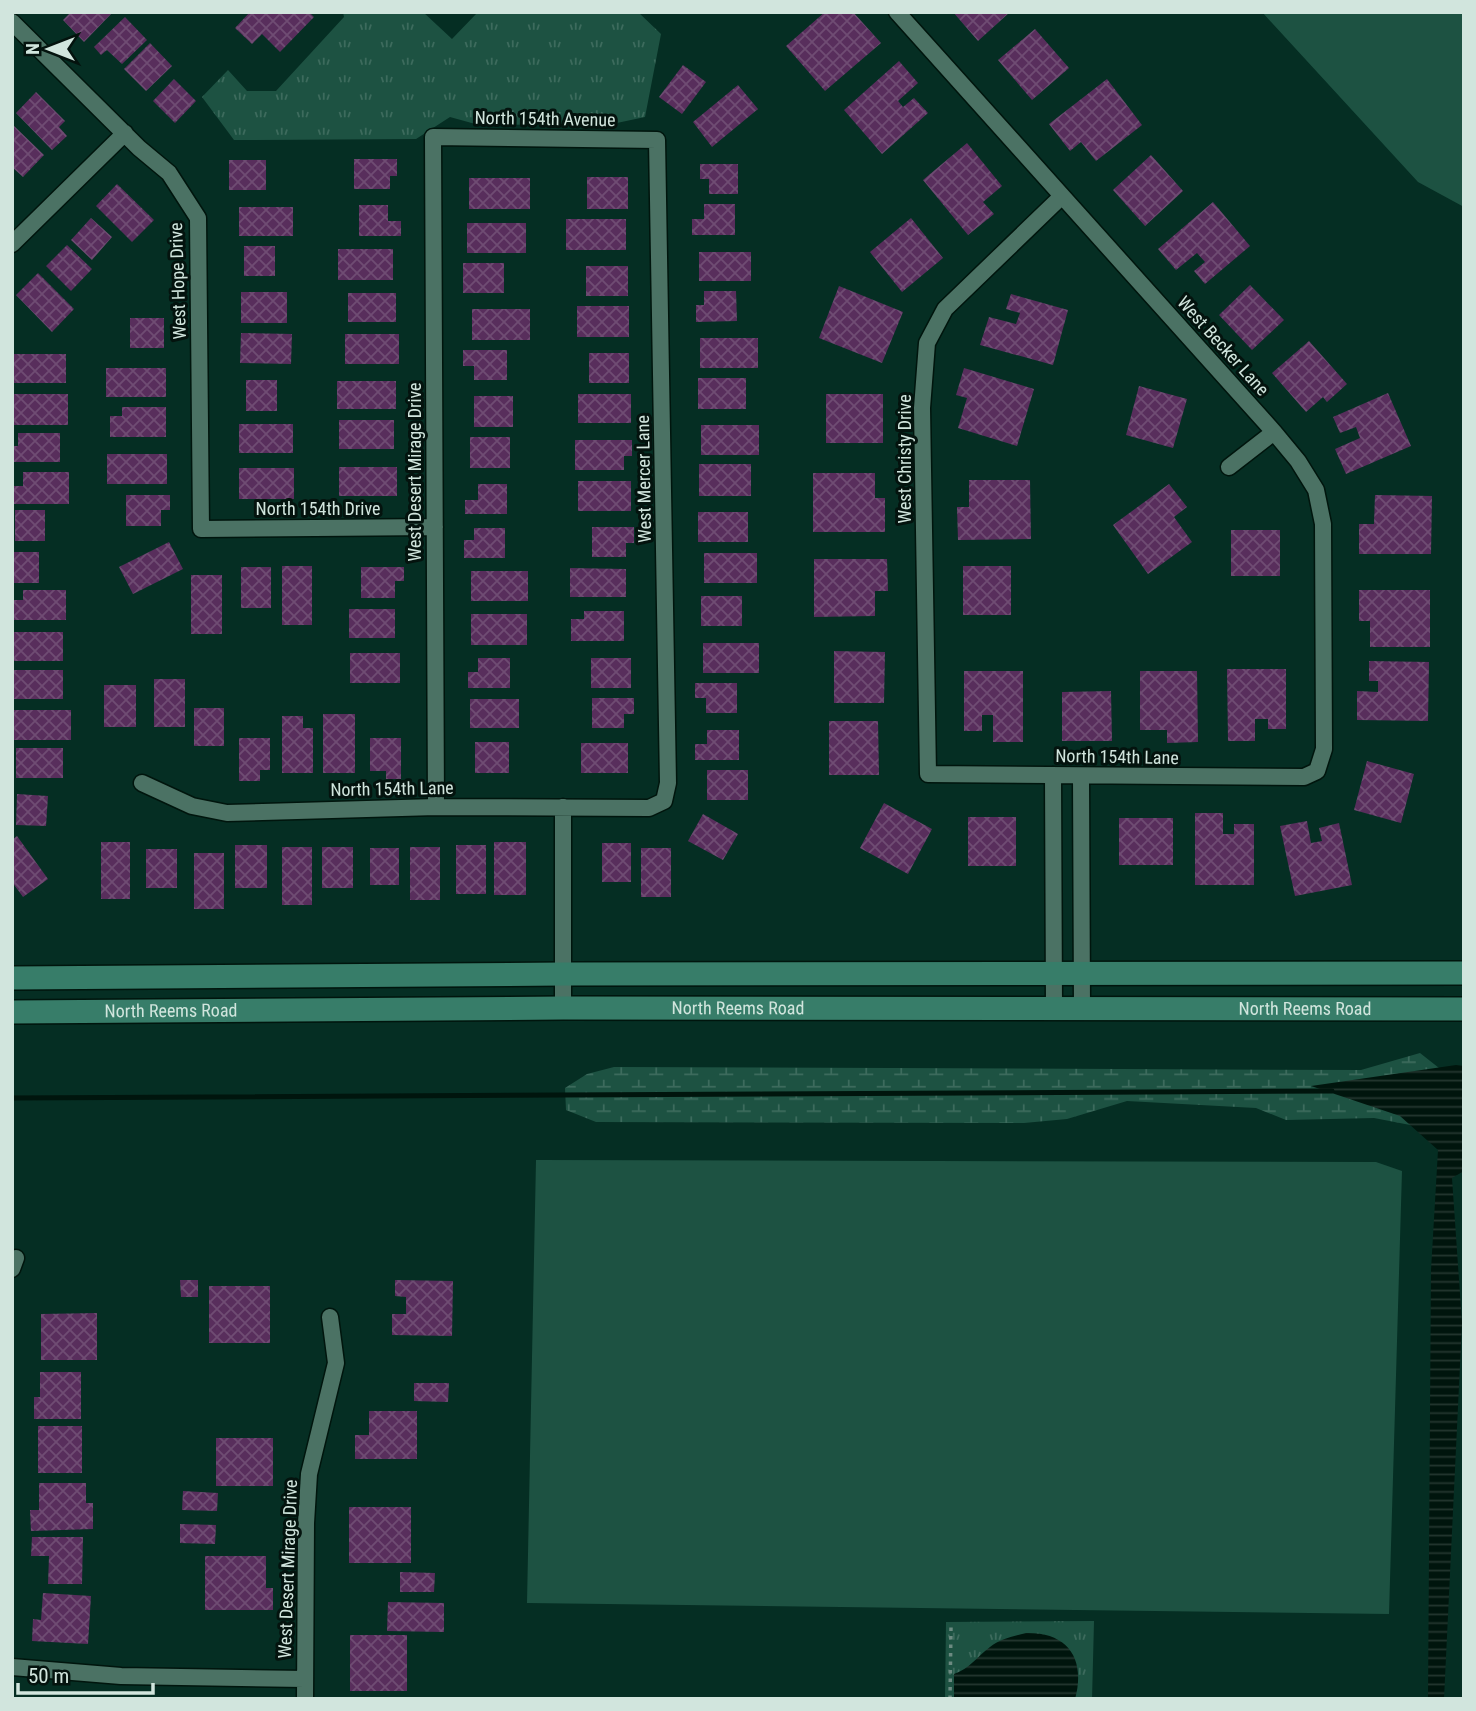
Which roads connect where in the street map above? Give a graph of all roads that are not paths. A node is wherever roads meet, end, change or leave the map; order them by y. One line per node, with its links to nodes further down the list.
1 (897, 12): 6 (street, West Becker Lane)
2 (12, 22): 3 (street, West Hope Drive)
3 (125, 134): 7 (street); 11 (street, West Hope Drive)
4 (433, 137): 5 (street, North 154th Avenue); 10 (street, West Desert Mirage Drive)
5 (657, 140): 19 (street, West Mercer Lane)
6 (1062, 197): 8 (street, West Becker Lane); 12 (street, West Christy Drive)
7 (12, 244)
8 (1274, 432): 9 (street); 15 (street, West Becker Lane)
9 (1229, 467)
10 (435, 527): 11 (street, North 154th Drive); 17 (street, West Desert Mirage Drive)
11 (201, 529)
12 (929, 775): 13 (street, North 154th Lane)
13 (1053, 775): 14 (street, North 154th Lane); 21 (street)
14 (1081, 776): 15 (street, North 154th Lane); 20 (street)
15 (1304, 777)
16 (142, 783): 17 (street, North 154th Lane)
17 (436, 807): 18 (street, North 154th Lane)
18 (563, 807): 19 (street, North 154th Lane); 25 (street)
19 (649, 808)
20 (1081, 876): 21 (street); 23 (street)
21 (1053, 877): 22 (street)
22 (1053, 973): 23 (main road, North Reems Road); 25 (main road, North Reems Road); 28 (street)
23 (1082, 973): 24 (main road, North Reems Road); 29 (street)
24 (1464, 973)
25 (564, 974): 26 (main road, North Reems Road); 27 (street)
26 (12, 978)
27 (563, 1008): 28 (main road, North Reems Road); 31 (main road, North Reems Road)
28 (1054, 1008): 29 (main road, North Reems Road)
29 (1082, 1008): 30 (main road, North Reems Road)
30 (1464, 1009)
31 (12, 1012)
32 (330, 1317): 34 (street, West Desert Mirage Drive)
33 (12, 1667): 34 (street)
34 (304, 1679): 35 (street, West Desert Mirage Drive)
35 (305, 1699)

